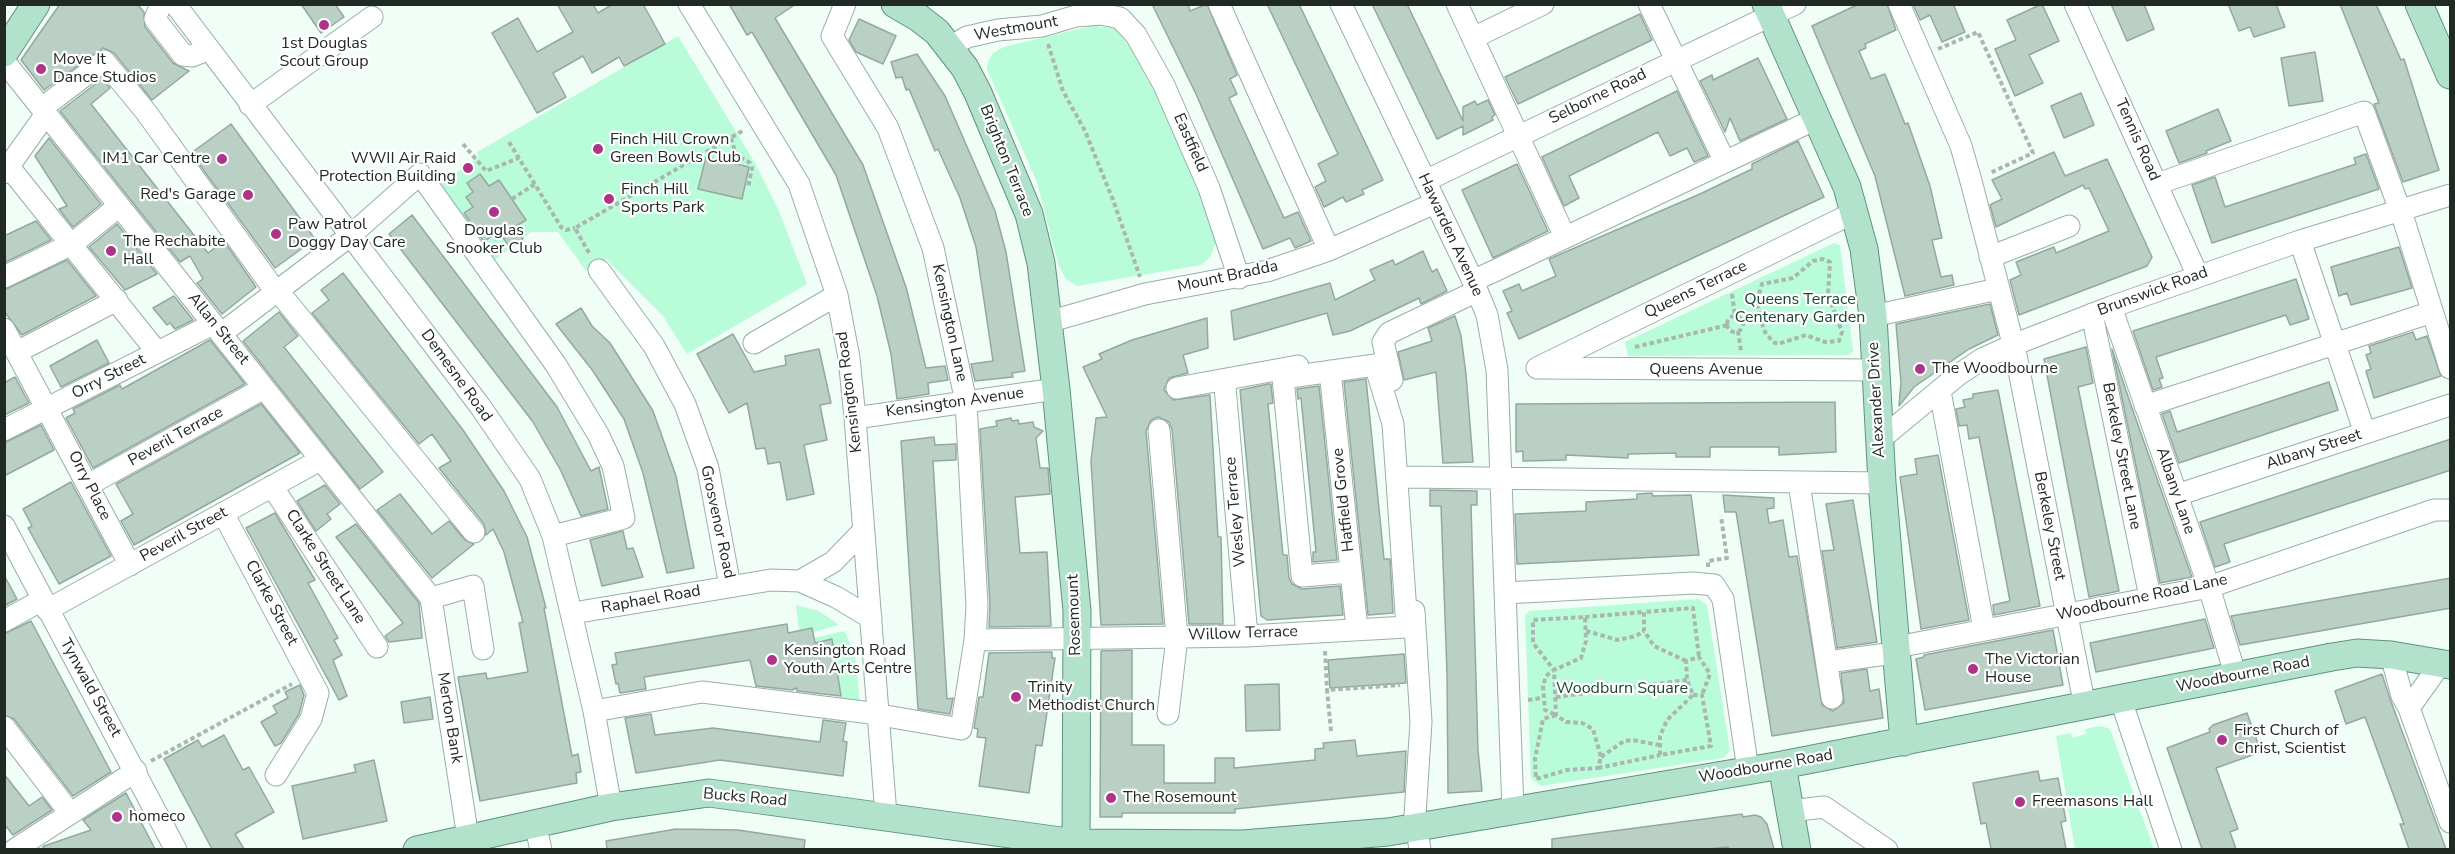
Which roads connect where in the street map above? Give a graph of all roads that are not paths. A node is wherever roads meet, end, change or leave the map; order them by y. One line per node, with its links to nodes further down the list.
1 (36, 4): 21 (main road)
2 (161, 4): 20 (street)
3 (176, 4): 20 (street, Demesne Road)
4 (690, 4): 52 (street, Kensington Road)
5 (844, 4): 75 (street, Kensington Lane)
6 (895, 4): 19 (main road, Brighton Terrace)
7 (1219, 4): 43 (street)
8 (1341, 4): 31 (street, Hawarden Avenue)
9 (1457, 4): 18 (street)
10 (1543, 4): 18 (street)
11 (1649, 4): 22 (street)
12 (1899, 4): 44 (street, Berkeley Street)
13 (2075, 4): 32 (street, Tennis Road)
14 (2419, 4): 24 (main road)
15 (1777, 8): 22 (street, Selborne Road); 27 (main road, Alexander Drive)
16 (372, 17): 25 (street)
17 (1120, 18): 19 (street, Westmount); 48 (street, Eastfield)
18 (1473, 38): 28 (street)
19 (950, 47): 57 (main road, Brighton Terrace)
20 (209, 49): 25 (street, Demesne Road)
21 (4, 53)
22 (1676, 60): 28 (street, Selborne Road); 29 (street)
23 (4, 61): 26 (street, Allan Street)
24 (2450, 74)
25 (250, 105): 39 (street, Demesne Road)
26 (44, 111): 30 (street); 35 (street, Allan Street); 51 (street)
27 (1818, 118): 29 (street); 37 (main road, Alexander Drive)
28 (1520, 135): 31 (street, Selborne Road); 40 (street)
29 (1724, 160): 40 (street)
30 (7, 170): 42 (street)
31 (1425, 181): 34 (street, Hawarden Avenue)
32 (2157, 184): 36 (street); 46 (street, Tennis Road)
33 (2451, 195): 36 (street, Brunswick Road)
34 (1435, 203): 43 (street, Mount Bradda); 49 (street, Hawarden Avenue)
35 (119, 206): 42 (street); 59 (street, Allan Street)
36 (2400, 211): 41 (street, Brunswick Road); 55 (street)
37 (1854, 212): 56 (main road, Alexander Drive); 66 (street, Queens Terrace)
38 (2069, 226): 44 (street)
39 (351, 234): 51 (street, Orry Street); 97 (street, Demesne Road); 97 (street, Orry Street)
40 (1565, 237): 49 (street)
41 (2300, 241): 46 (street, Brunswick Road); 61 (street)
42 (72, 244): 47 (street); 53 (street)
43 (1329, 250): 48 (street, Mount Bradda)
44 (1990, 257): 50 (street, Berkeley Street)
45 (599, 270): 101 (street, Grosvenor Road)
46 (2198, 276): 54 (street, Brunswick Road)
47 (4, 277)
48 (1239, 278): 57 (street, Mount Bradda)
49 (1475, 286): 65 (street); 86 (street, Hawarden Avenue)
50 (1998, 289): 56 (street); 62 (street, Berkeley Street)
51 (277, 291): 59 (street, Orry Street); 96 (street)
52 (837, 295): 60 (street); 79 (street, Kensington Road)
53 (117, 300): 63 (street); 64 (street)
54 (2102, 310): 62 (street, Brunswick Road); 77 (street, Albany Lane); 104 (street, Berkeley Street Lane)
55 (2432, 312): 61 (street); 67 (street)
56 (1873, 316): 68 (main road, Alexander Drive)
57 (1048, 322): 73 (main road, Brighton Terrace)
58 (4, 329): 63 (street, Orry Place)
59 (218, 329): 64 (street, Orry Street); 71 (street, Allan Street)
60 (754, 343)
61 (2336, 344): 77 (street); 82 (street)
62 (2013, 345): 74 (street, Brunswick Road); 108 (street, Berkeley Street)
63 (18, 352): 78 (street, Orry Place)
64 (157, 352): 78 (street, Orry Street)
65 (1384, 352): 72 (street); 85 (street)
66 (1537, 368): 68 (street, Queens Avenue)
67 (2451, 368)
68 (1876, 370): 83 (main road, Alexander Drive)
69 (1330, 371): 99 (street, Hatfield Grove); 99 (street); 111 (street, Willow Terrace)
70 (1225, 387): 113 (street, Wesley Terrace)
71 (264, 388): 84 (street, Allan Street); 89 (street, Peveril Terrace)
72 (1178, 388)
73 (1056, 389): 75 (street, Kensington Avenue); 115 (main road, Rosemount)
74 (1940, 391): 83 (street, Brunswick Road); 112 (street)
75 (966, 402): 79 (street, Kensington Avenue); 116 (street, Kensington Lane)
76 (2451, 405): 82 (street, Albany Street)
77 (2145, 406): 91 (street, Albany Lane)
78 (48, 408): 80 (street, Orry Street); 89 (street, Orry Place)
79 (855, 418): 95 (street, Kensington Road)
80 (4, 430)
81 (1159, 430): 114 (street)
82 (2365, 433): 91 (street, Albany Street)
83 (1879, 434): 88 (main road, Alexander Drive)
84 (320, 460): 90 (street, Peveril Street); 105 (street, Allan Street)
85 (1406, 477): 86 (street); 145 (street)
86 (1501, 480): 87 (street); 103 (street)
87 (1799, 483): 88 (street); 121 (street)
88 (1882, 483): 119 (main road, Alexander Drive)
89 (88, 485): 98 (street, Orry Place)
90 (272, 486): 93 (street, Peveril Street); 117 (street, Clarke Street Lane)
91 (2177, 495): 102 (street, Albany Lane)
92 (2451, 510): 102 (street, Woodbourne Road Lane)
93 (224, 513): 98 (street, Peveril Street); 136 (street, Clarke Street)
94 (4, 526): 106 (street, Tynwald Street)
95 (863, 531): 100 (street); 109 (street, Kensington Road)
96 (474, 532)
97 (553, 536): 107 (street, Demesne Road)
98 (130, 565): 106 (street, Peveril Street)
99 (1351, 572): 111 (street, Hatfield Grove)
100 (800, 581): 101 (street, Raphael Road); 109 (street, Raphael Road)
101 (730, 586): 107 (street, Raphael Road)
102 (2208, 587): 104 (street, Woodbourne Road Lane); 123 (street, Albany Lane)
103 (1505, 592): 134 (street); 138 (street)
104 (2150, 597): 108 (street, Woodbourne Road Lane)
105 (431, 598): 118 (street); 144 (street, Merton Bank)
106 (45, 605): 110 (street, Peveril Street); 135 (street, Tynwald Street)
107 (573, 614): 128 (street, Demesne Road)
108 (2067, 614): 112 (street, Woodbourne Road Lane); 126 (street, Berkeley Street)
109 (871, 618): 130 (street, Kensington Road)
110 (4, 621)
111 (1357, 629): 113 (street, Willow Terrace)
112 (1984, 629): 119 (street, Woodbourne Road Lane)
113 (1247, 636): 114 (street, Willow Terrace)
114 (1177, 637): 115 (street, Willow Terrace); 129 (street)
115 (1077, 638): 116 (street, Willow Terrace); 146 (main road, Rosemount)
116 (975, 640): 130 (street, Kensington Lane)
117 (377, 647)
118 (483, 649)
119 (1896, 649): 121 (street, Woodbourne Road Lane); 132 (main road, Alexander Drive)
120 (2391, 655): 122 (main road, Woodbourne Road); 123 (main road, Woodbourne Road); 127 (street)
121 (1827, 663): 124 (street)
122 (2446, 664): 127 (street)
123 (2236, 677): 125 (main road, Woodbourne Road)
124 (1832, 698)
125 (2121, 700): 126 (main road, Woodbourne Road); 153 (street)
126 (2085, 707): 132 (main road, Woodbourne Road)
127 (2409, 708): 142 (street)
128 (594, 711): 130 (street); 137 (street, Demesne Road)
129 (1167, 714)
130 (880, 716): 141 (street, Kensington Road)
131 (4, 726): 140 (street)
132 (1904, 742): 133 (main road, Woodbourne Road)
133 (1782, 765): 134 (main road, Woodbourne Road); 139 (main road)
134 (1748, 770): 138 (main road, Woodbourne Road)
135 (136, 771): 140 (street); 148 (street, Tynwald Street)
136 (276, 775)
137 (611, 807): 141 (main road, Bucks Road); 143 (main road, Bucks Road)
138 (1513, 810): 145 (main road, Woodbourne Road)
139 (1790, 811): 151 (main road); 152 (street)
140 (70, 813): 147 (street)
141 (886, 815): 146 (main road, Bucks Road)
142 (2451, 822)
143 (535, 823): 144 (main road, Bucks Road); 150 (street)
144 (468, 838): 149 (main road, Bucks Road)
145 (1418, 839): 146 (main road, Woodbourne Road)
146 (1076, 846)
147 (14, 849)
148 (176, 849)
149 (417, 849)
150 (541, 849)
151 (1797, 849)
152 (1887, 849)
153 (2171, 849)

